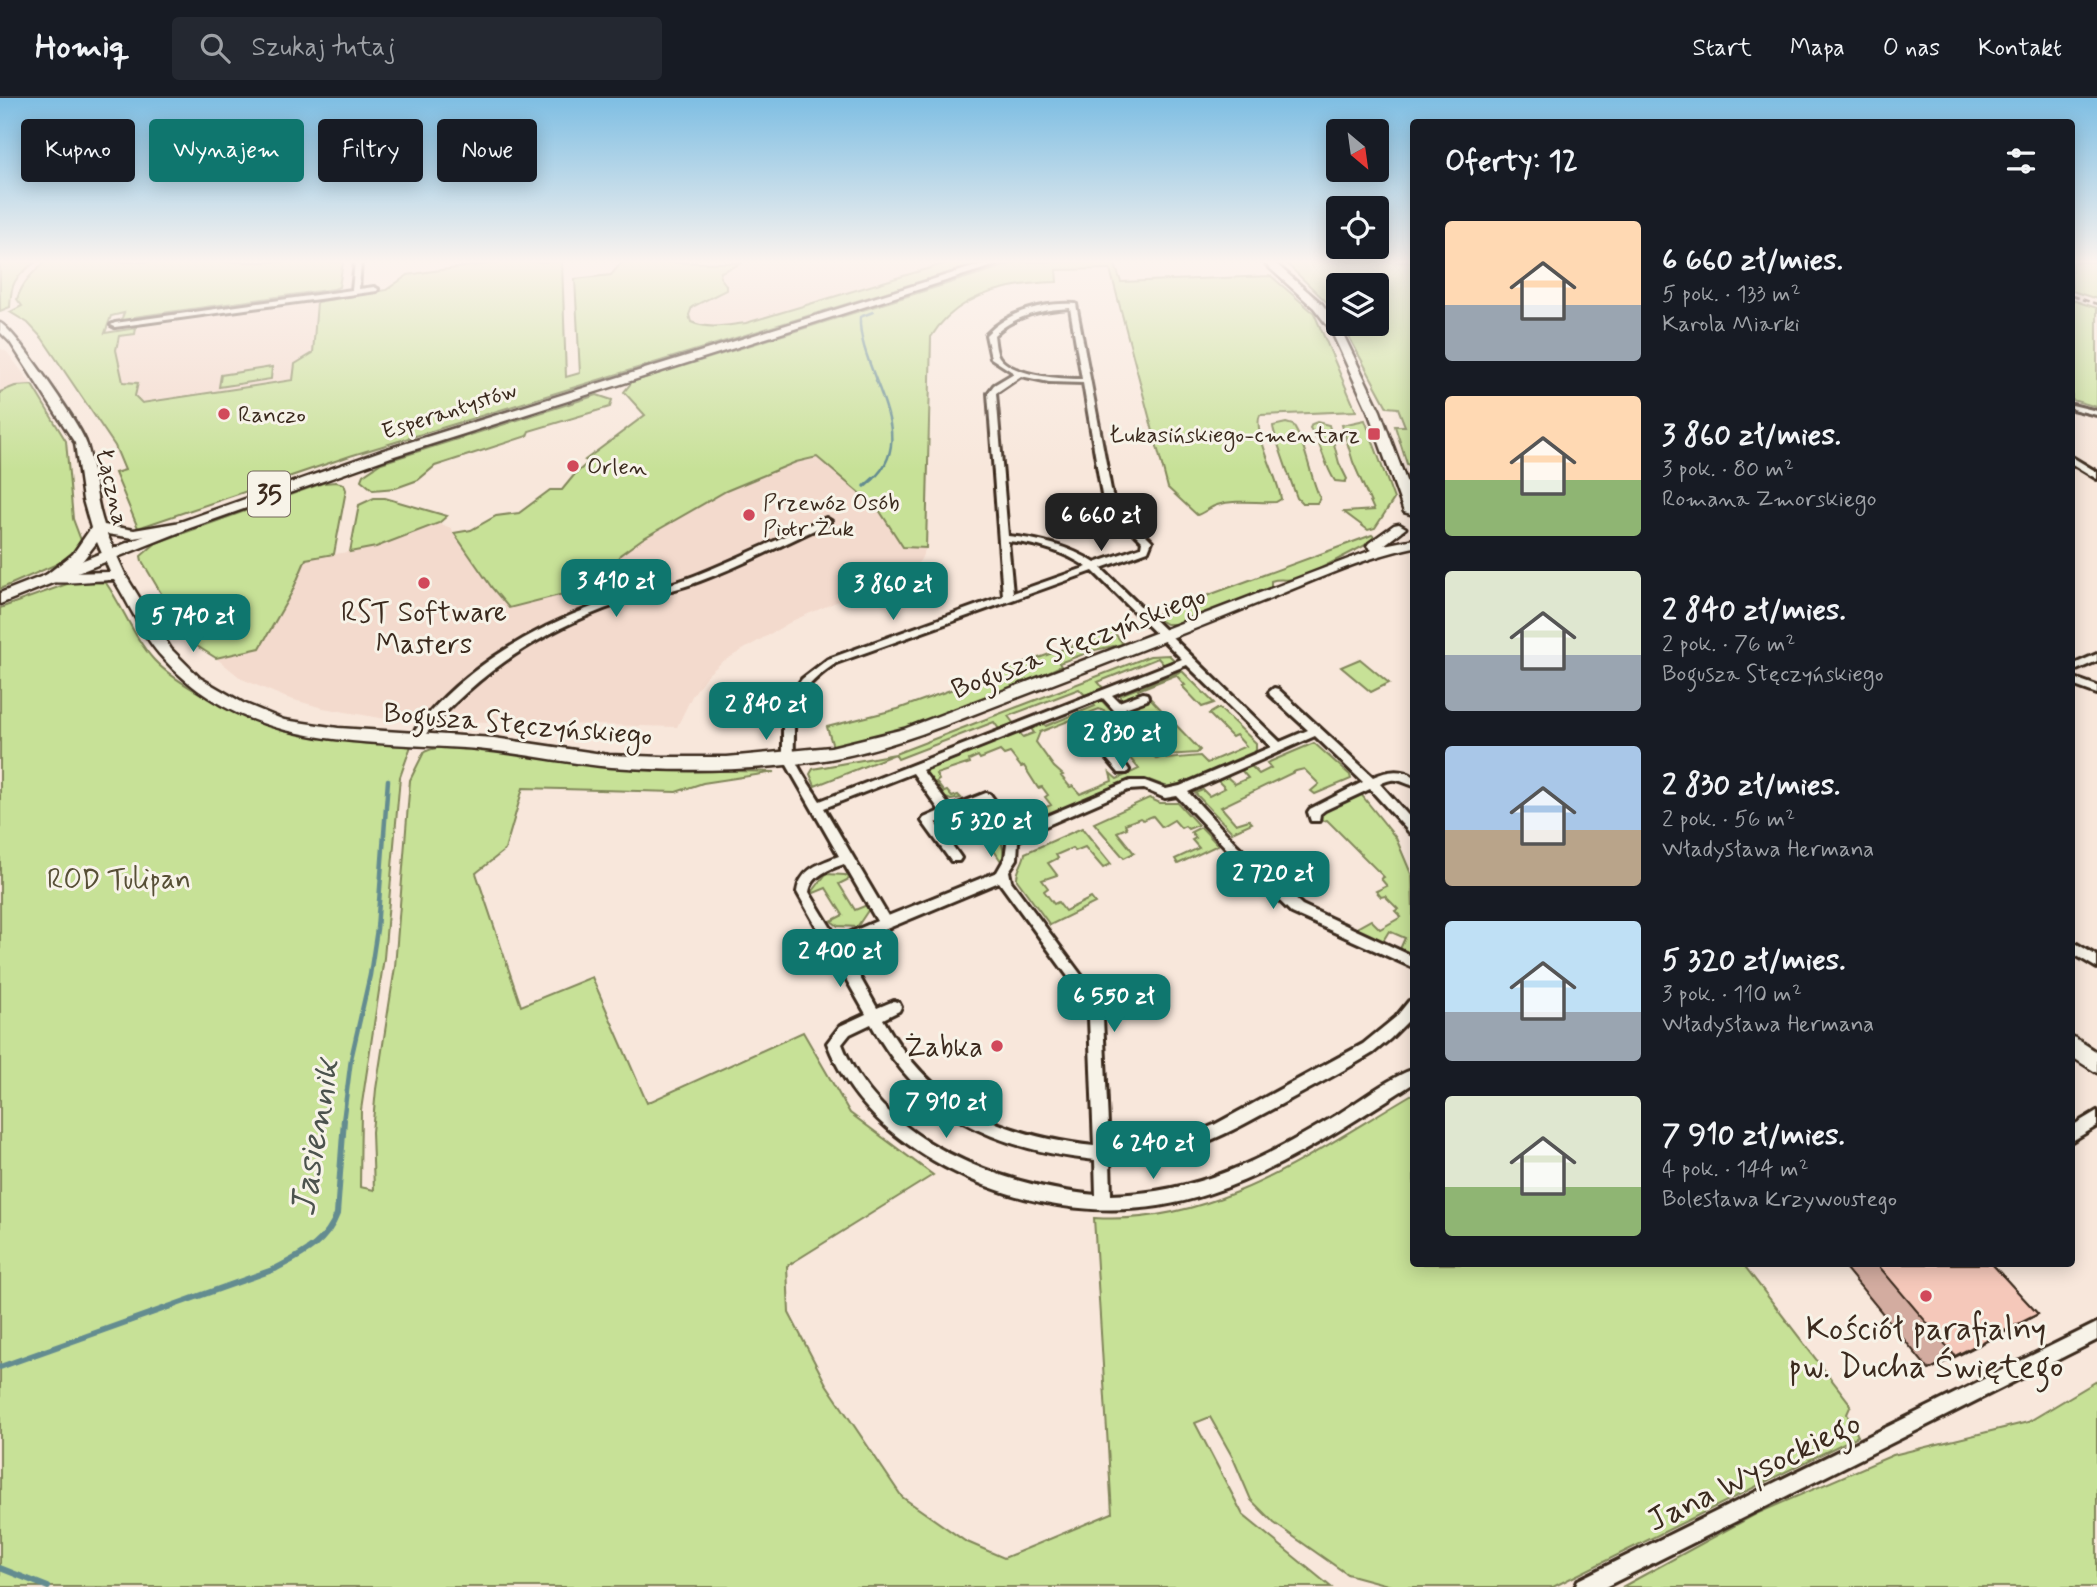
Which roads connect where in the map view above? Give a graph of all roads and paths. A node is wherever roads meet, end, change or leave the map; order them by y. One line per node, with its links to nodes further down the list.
1 (5, 331): 16 (street, Łączna)
2 (778, 331): 15 (main road, Esperantystów / 35)
3 (993, 331): 6 (street)
4 (1077, 331): 7 (street)
5 (1337, 331): 12 (street)
6 (1018, 374): 7 (street); 18 (street)
7 (1086, 381): 23 (street)
8 (2075, 408): 9 (street)
9 (2097, 413)
10 (2075, 462): 11 (street)
11 (2097, 476)
12 (1410, 504)
13 (1410, 513): 17 (street, Bogusza Stęczyńskiego)
14 (827, 521): 40 (street)
15 (185, 525): 16 (street); 21 (main road, Esperantystów / 35)
16 (98, 528): 21 (street, Łączna); 25 (street)
17 (1399, 528): 19 (street); 22 (street, Bogusza Stęczyńskiego)
18 (1002, 538): 23 (street); 26 (street)
19 (1410, 538)
20 (1410, 542): 22 (street, Bogusza Stęczyńskiego)
21 (110, 555): 24 (street, Bogusza Stęczyńskiego); 25 (main road, Esperantystów / 35)
22 (1344, 564): 28 (street, Bogusza Stęczyńskiego)
23 (1094, 567): 26 (street); 28 (street)
24 (119, 576): 25 (street); 40 (street, Bogusza Stęczyńskiego)
25 (51, 579): 27 (main road, Esperantystów / 35)
26 (1008, 597): 43 (street)
27 (0, 599)
28 (1165, 636): 30 (street); 43 (street, Bogusza Stęczyńskiego)
29 (2097, 657): 31 (street)
30 (1189, 660): 35 (street); 42 (street)
31 (2075, 668)
32 (2075, 682): 33 (street)
33 (2097, 690)
34 (1274, 692): 38 (street)
35 (1104, 693): 37 (street); 44 (street)
36 (1143, 697): 37 (street)
37 (1117, 707): 39 (street)
38 (1316, 731): 42 (street); 47 (street)
39 (1141, 732): 41 (street); 45 (street)
40 (415, 739): 43 (street, Bogusza Stęczyńskiego)
41 (1153, 745)
42 (1278, 747): 48 (street)
43 (789, 758): 49 (street)
44 (915, 768): 49 (street); 50 (street)
45 (1122, 770)
46 (1410, 780): 47 (street)
47 (1371, 783): 51 (street); 53 (street)
48 (1180, 791): 56 (street); 60 (street)
49 (816, 807): 54 (street)
50 (948, 813): 52 (street); 55 (street)
51 (1315, 818)
52 (1006, 824)
53 (1410, 826)
54 (846, 858): 57 (street); 58 (street)
55 (955, 858)
56 (1002, 875): 57 (street); 70 (street)
57 (885, 923): 58 (street)
58 (835, 945): 64 (street)
59 (2075, 948): 61 (street)
60 (1410, 961)
61 (2097, 963)
62 (894, 1007): 64 (street)
63 (1410, 1010): 70 (street)
64 (875, 1016): 70 (street); 71 (street)
65 (2075, 1047): 66 (street)
66 (2097, 1064)
67 (1410, 1077): 71 (street)
68 (2097, 1118): 69 (street)
69 (2075, 1132)
70 (1103, 1153): 71 (street)
71 (1104, 1202)
72 (2097, 1331): 73 (street, Jana Wysockiego)
73 (1585, 1587)

